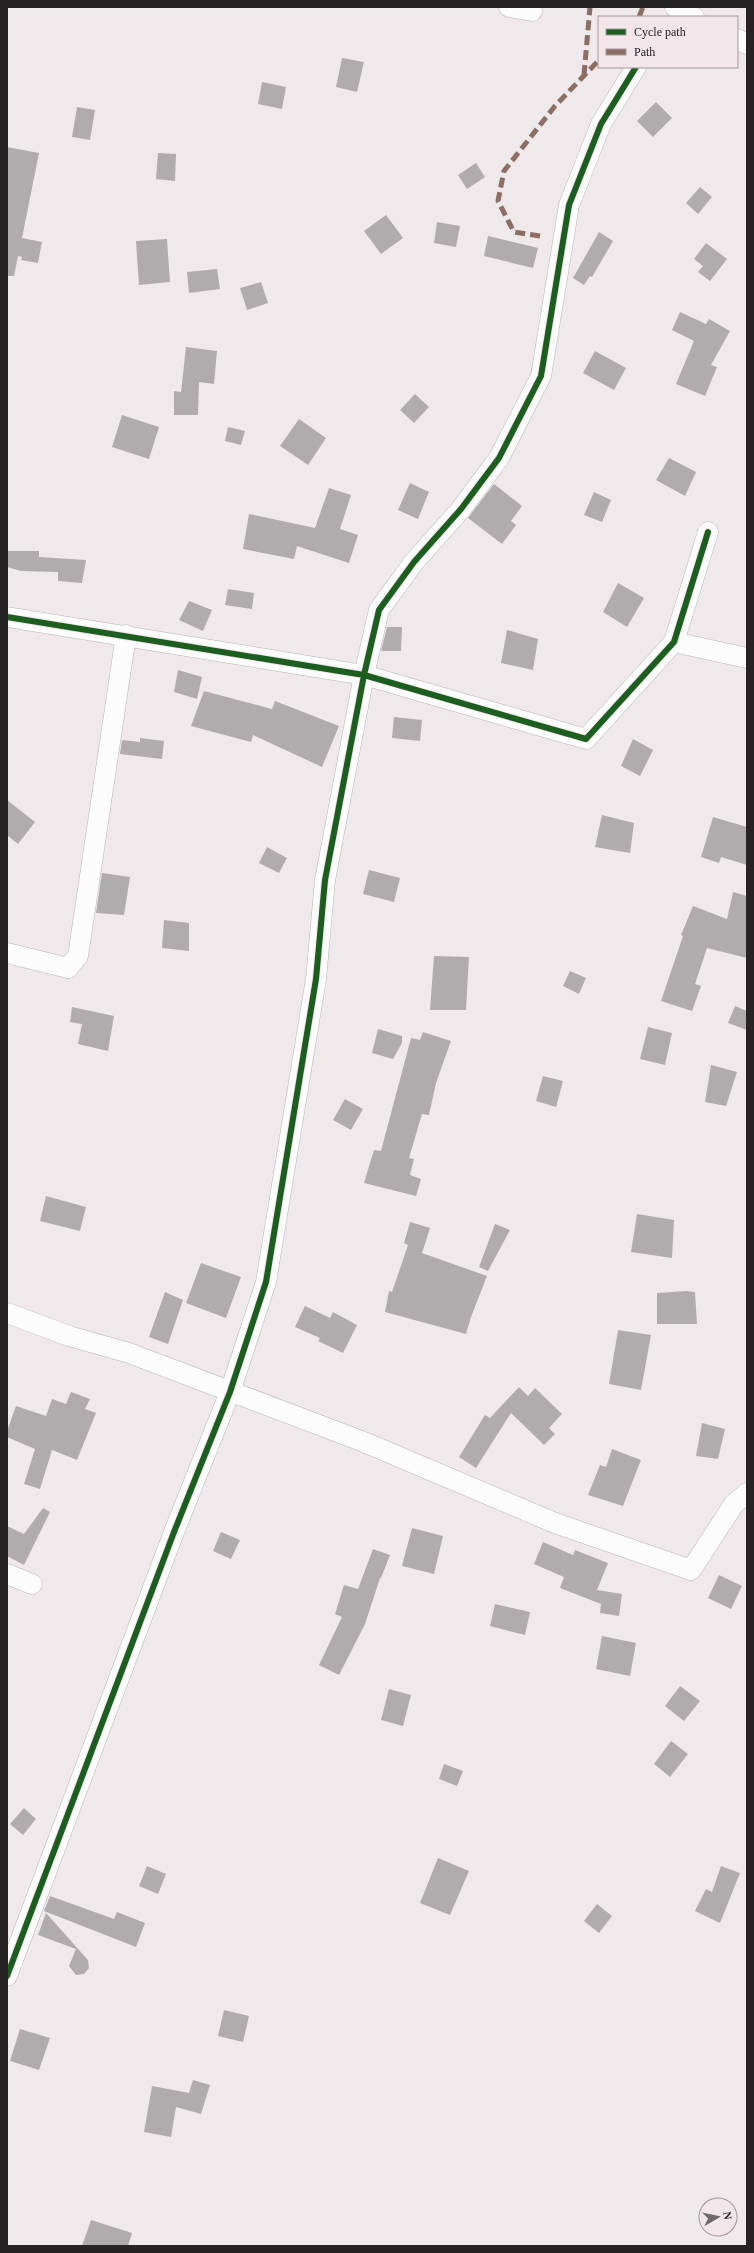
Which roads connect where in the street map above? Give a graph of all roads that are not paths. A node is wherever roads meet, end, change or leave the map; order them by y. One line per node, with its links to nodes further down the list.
1 (509, 7): 4 (street)
2 (671, 7): 5 (street)
3 (675, 7): 6 (street)
4 (532, 11)
5 (666, 16)
6 (692, 16)
7 (738, 40): 8 (street)
8 (747, 44)
9 (635, 68): 15 (street)
10 (708, 532): 13 (street)
11 (7, 616): 12 (street)
12 (126, 635): 15 (street); 16 (street)
13 (674, 642): 14 (street); 15 (street)
14 (747, 658)
15 (364, 675): 18 (street)
16 (7, 953)
17 (7, 1313): 18 (street)
18 (230, 1392): 19 (street); 22 (street)
19 (747, 1493)
20 (7, 1574): 21 (street)
21 (32, 1584)
22 (7, 1976)

